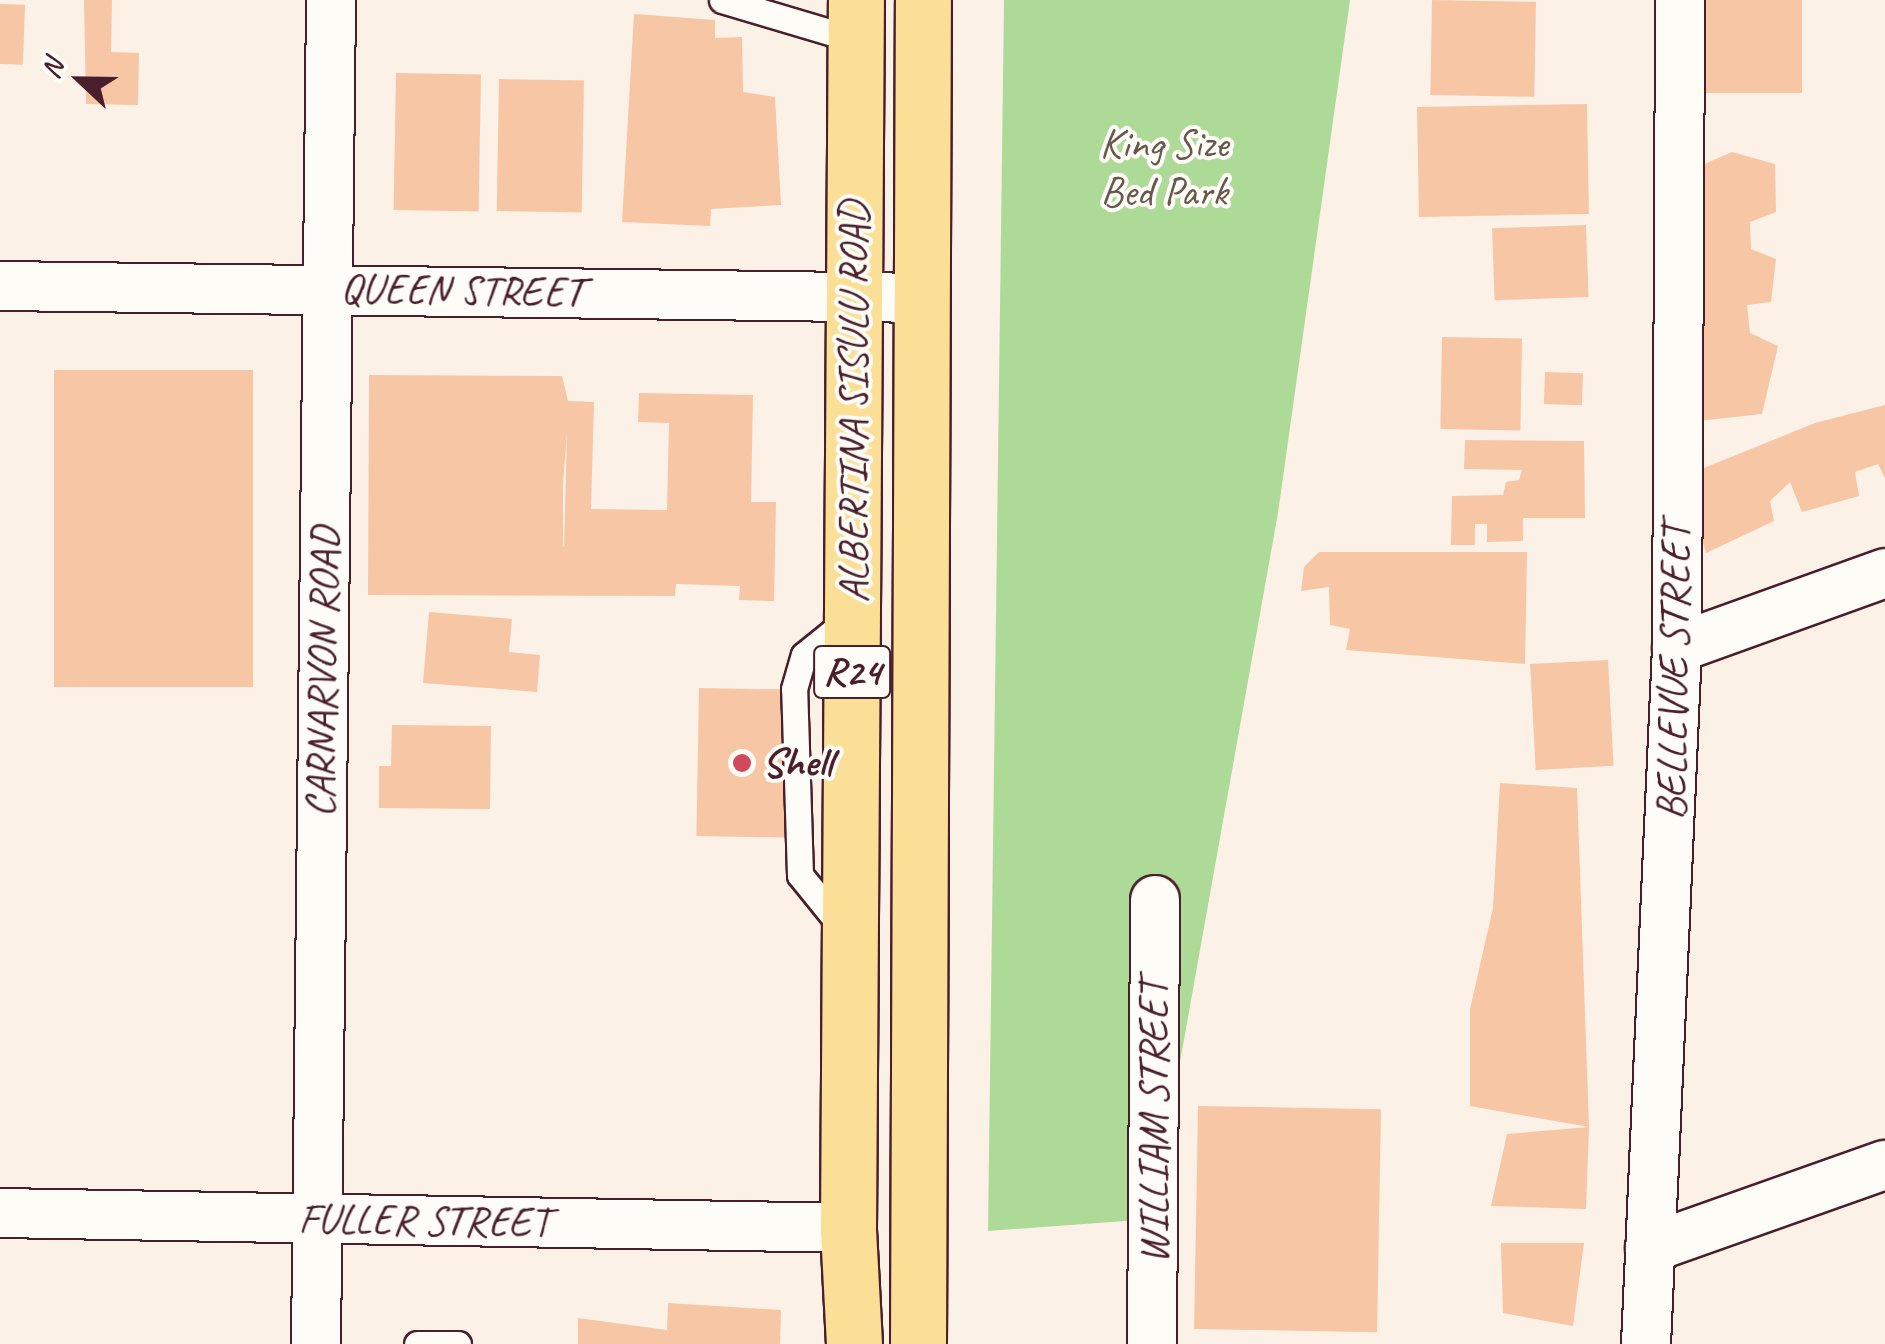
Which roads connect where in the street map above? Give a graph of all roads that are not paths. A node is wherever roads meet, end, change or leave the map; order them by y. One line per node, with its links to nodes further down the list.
1 (331, 0): 8 (street, CARNARVON ROAD)
2 (722, 0): 5 (lane)
3 (923, 0): 10 (main road, ALBERTINA SISULU ROAD / R24)
4 (1680, 0): 12 (street, BELLEVUE STREET)
5 (763, 6): 6 (lane)
6 (856, 20): 9 (main road, ALBERTINA SISULU ROAD / R24)
7 (0, 286): 8 (street, QUEEN STREET)
8 (328, 288): 9 (street, QUEEN STREET); 16 (street, CARNARVON ROAD)
9 (854, 296): 10 (street, QUEEN STREET); 17 (main road, ALBERTINA SISULU ROAD / R24)
10 (923, 298): 23 (main road, ALBERTINA SISULU ROAD / R24)
11 (1885, 574): 12 (street)
12 (1677, 648): 18 (street, BELLEVUE STREET)
13 (1154, 900): 24 (street, WILLIAM STREET)
14 (1885, 1165): 18 (street)
15 (0, 1213): 16 (street, FULLER STREET)
16 (316, 1220): 17 (street, FULLER STREET); 19 (street, CARNARVON ROAD)
17 (848, 1228): 22 (main road, ALBERTINA SISULU ROAD / R24)
18 (1650, 1248): 25 (street, BELLEVUE STREET)
19 (316, 1344)
20 (416, 1344): 21 (lane)
21 (458, 1344)
22 (854, 1344)
23 (918, 1344)
24 (1152, 1344)
25 (1646, 1344)

